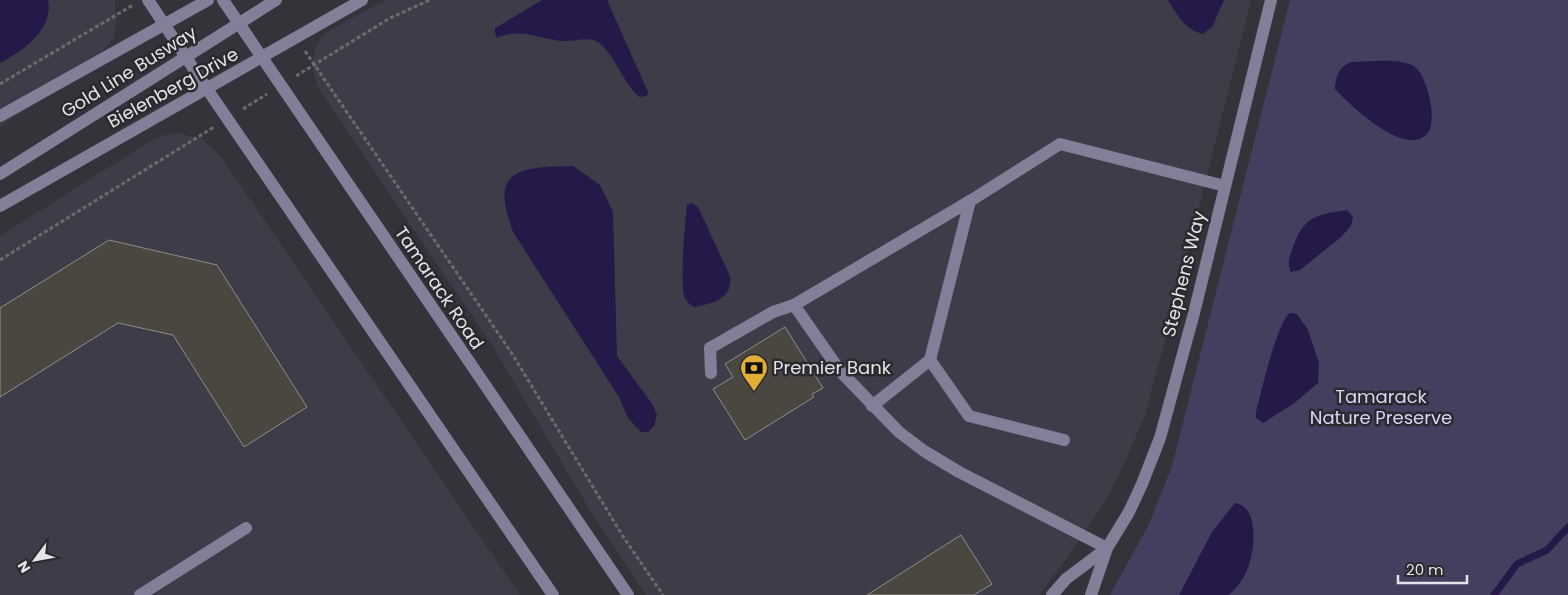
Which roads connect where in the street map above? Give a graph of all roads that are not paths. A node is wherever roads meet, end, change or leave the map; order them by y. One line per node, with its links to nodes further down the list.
1 (148, 0): 7 (street)
2 (208, 0): 7 (street)
3 (223, 0): 8 (street, Tamarack Road)
4 (276, 0): 8 (street, Gold Line Busway)
5 (362, 0): 10 (street, Bielenberg Drive)
6 (1271, 0): 14 (street, Stephens Way)
7 (162, 24): 9 (street); 12 (street)
8 (238, 24): 9 (street, Gold Line Busway); 10 (street, Tamarack Road)
9 (187, 57): 11 (street); 13 (street, Gold Line Busway)
10 (261, 59): 11 (street, Bielenberg Drive); 26 (street, Tamarack Road)
11 (206, 89): 16 (street, Bielenberg Drive); 25 (street)
12 (0, 116)
13 (0, 174)
14 (1225, 186): 15 (street); 23 (street, Stephens Way)
15 (970, 201): 17 (street); 18 (street)
16 (0, 206)
17 (794, 306): 19 (street); 20 (street)
18 (930, 360): 20 (street); 21 (street)
19 (711, 373)
20 (872, 406): 23 (street)
21 (1064, 440)
22 (246, 528): 24 (street)
23 (1107, 548): 27 (street, Stephens Way); 28 (street, Stephens Way)
24 (140, 595)
25 (553, 595)
26 (628, 595)
27 (1052, 595)
28 (1091, 595)

